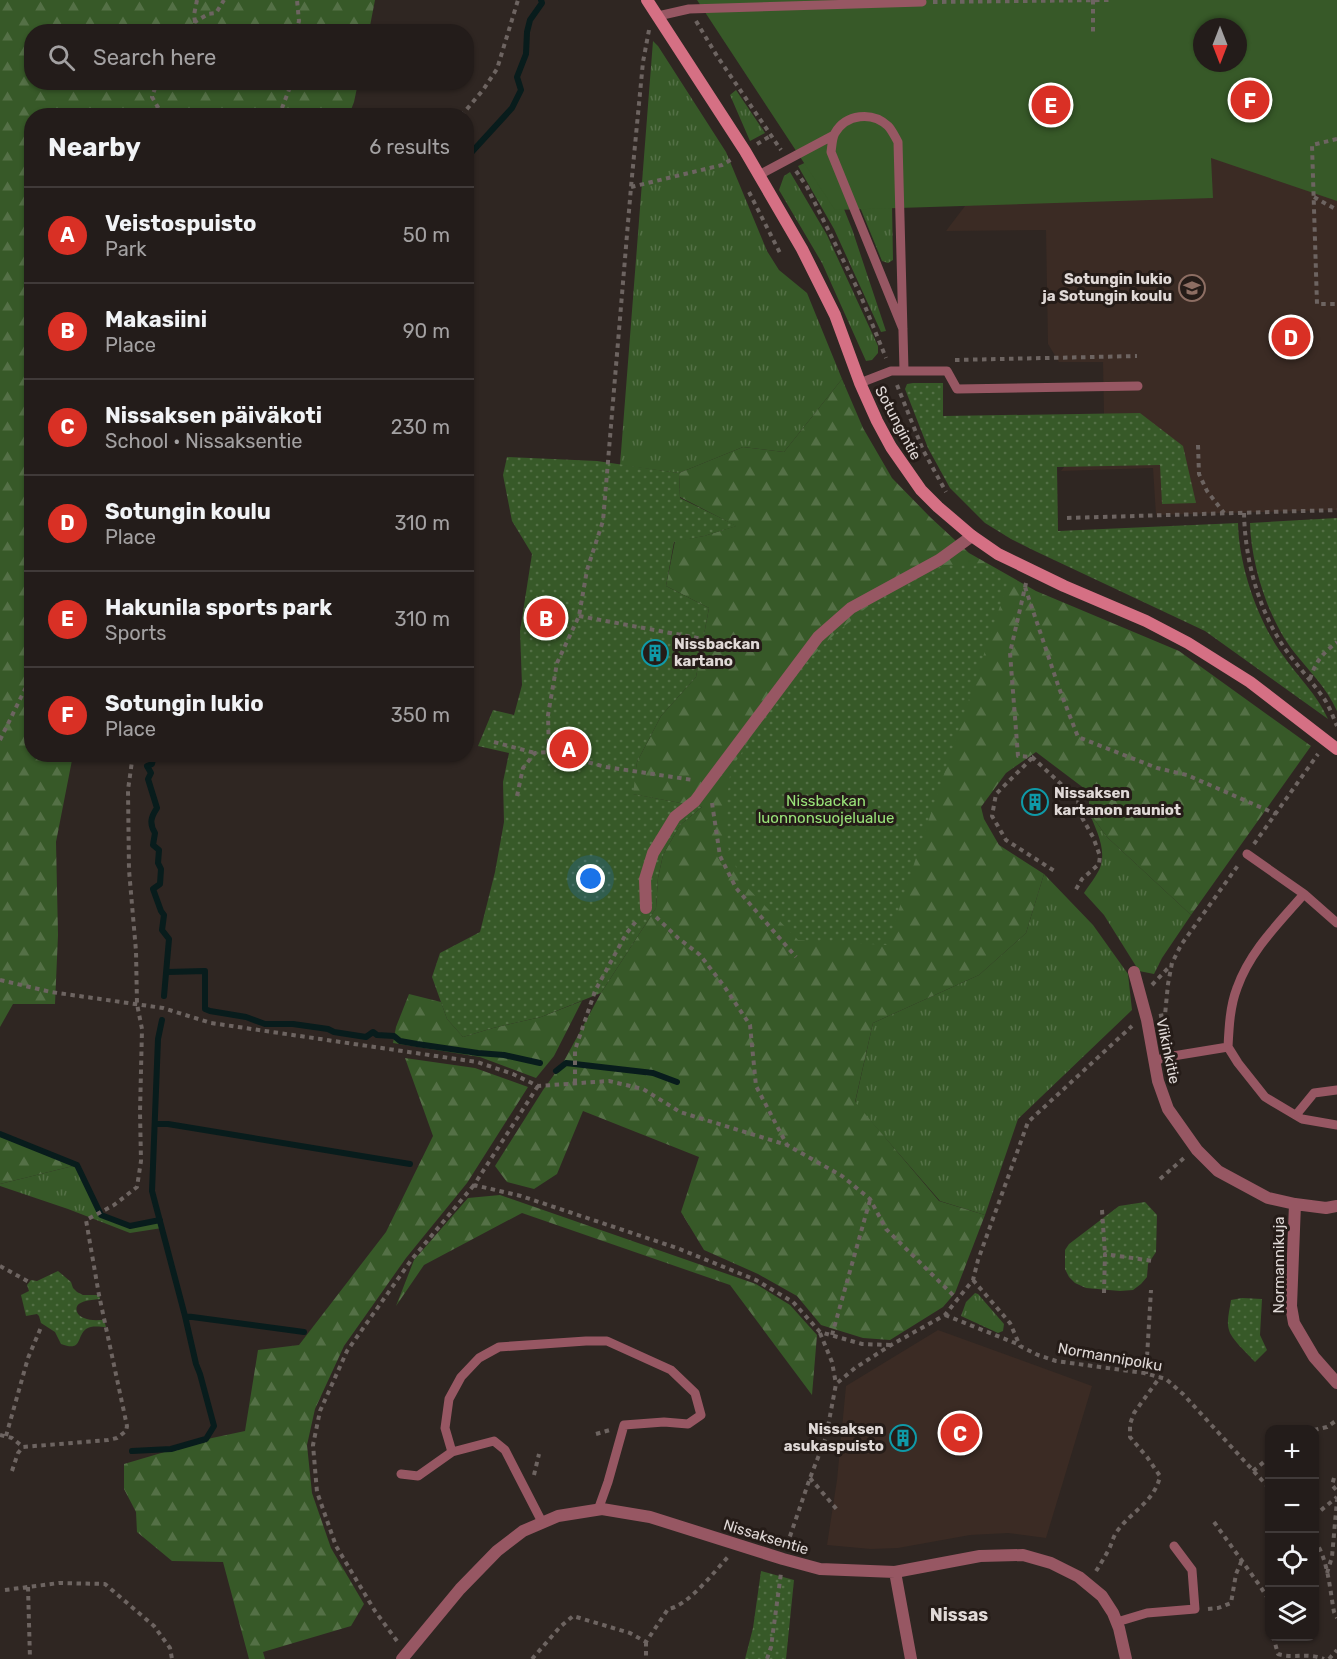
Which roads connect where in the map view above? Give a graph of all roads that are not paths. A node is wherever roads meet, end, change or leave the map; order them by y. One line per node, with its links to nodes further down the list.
1 (647, 0): 3 (street, Sotungintie)
2 (922, 2): 3 (lane)
3 (657, 16): 5 (street, Sotungintie)
4 (834, 135): 5 (lane); 6 (lane); 6 (lane)
5 (759, 175): 8 (street, Sotungintie)
6 (903, 329): 7 (lane)
7 (904, 365): 8 (lane); 9 (lane)
8 (860, 383): 10 (street, Sotungintie)
9 (1138, 386)
10 (972, 536): 11 (street, Sotungintie); 14 (street)
11 (1337, 749)
12 (1246, 854): 13 (lane)
13 (1304, 894): 15 (lane); 17 (lane)
14 (646, 908)
15 (1337, 923)
16 (1134, 972): 18 (street, Viikinkitie)
17 (1228, 1047): 18 (lane); 20 (lane)
18 (1154, 1061): 22 (street, Viikinkitie)
19 (1337, 1090): 20 (lane)
20 (1296, 1115): 21 (lane)
21 (1337, 1125)
22 (1295, 1204): 23 (street, Viikinkitie); 24 (street, Normannikuja)
23 (1337, 1206)
24 (1337, 1383)
25 (452, 1452): 26 (lane); 27 (lane); 28 (lane)
26 (401, 1474)
27 (598, 1510): 28 (street, Nissaksentie); 30 (street, Nissaksentie)
28 (542, 1522): 32 (street, Nissaksentie)
29 (1174, 1546): 31 (lane)
30 (895, 1572): 31 (street, Nissaksentie); 33 (street)
31 (1117, 1622): 34 (street, Nissaksentie)
32 (404, 1656)
33 (911, 1659)
34 (1126, 1659)

